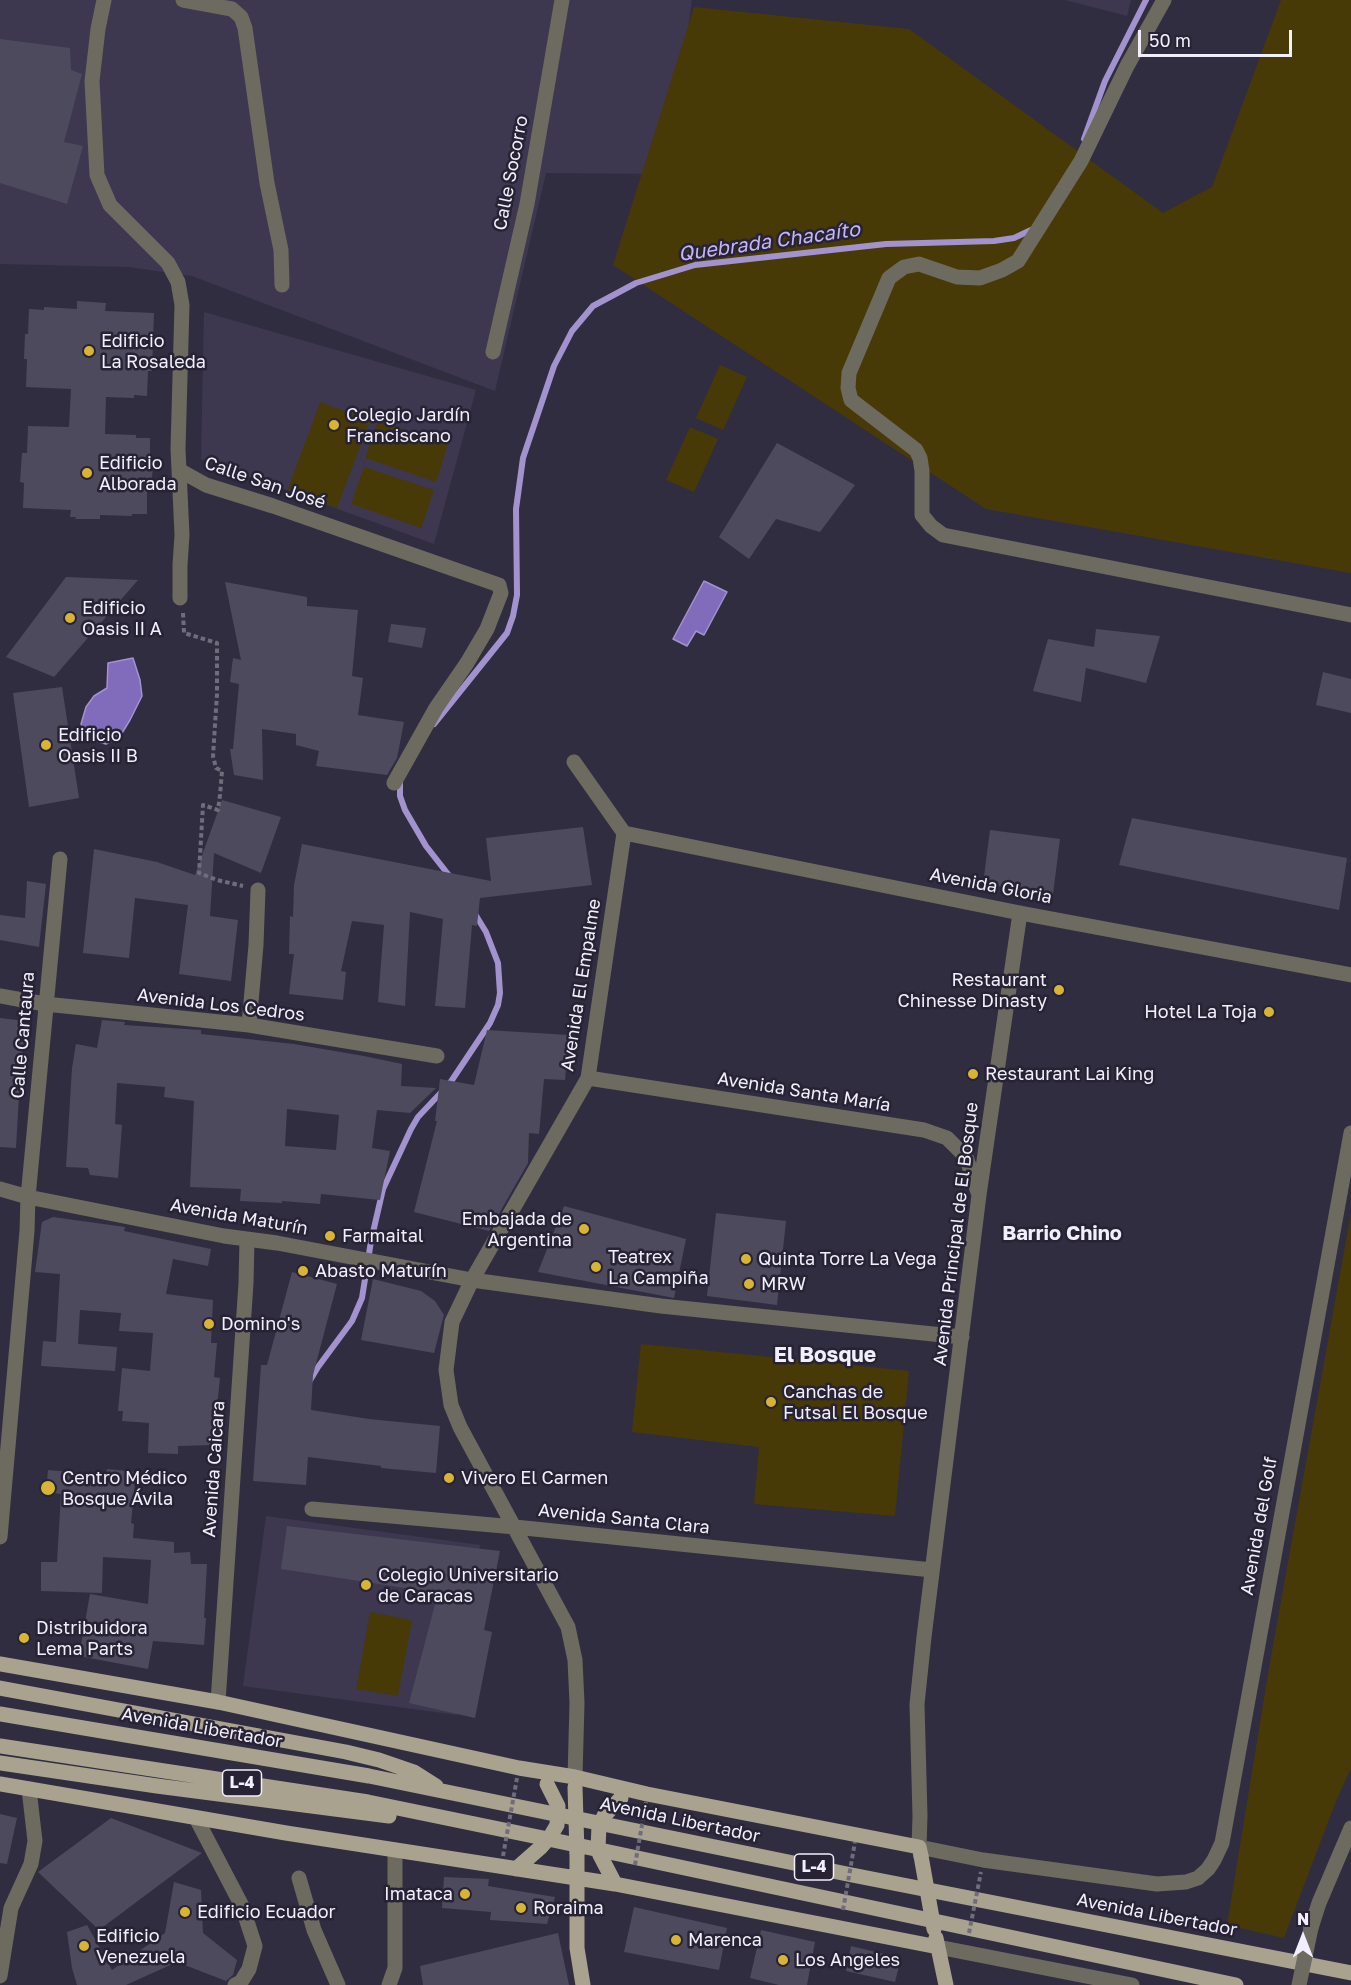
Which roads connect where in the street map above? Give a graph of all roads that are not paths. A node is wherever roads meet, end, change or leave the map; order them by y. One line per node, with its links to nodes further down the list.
1 (104, 0): 7 (street, Calle San José)
2 (183, 0): 5 (street)
3 (562, 0): 6 (street, Calle Socorro)
4 (1164, 0): 9 (street)
5 (282, 285)
6 (493, 352)
7 (179, 470): 8 (street); 11 (street, Calle San José)
8 (180, 598)
9 (1351, 615)
10 (574, 762): 12 (street)
11 (394, 783)
12 (624, 833): 15 (street, Avenida Gloria); 21 (street, Avenida El Empalme)
13 (60, 859): 18 (street, Calle Cantaura)
14 (258, 890): 19 (street)
15 (1020, 913): 16 (street, Avenida Gloria); 24 (street, Avenida Principal de El Bosque)
16 (1351, 975)
17 (0, 996): 18 (street, Avenida Los Cedros)
18 (45, 1004): 19 (street, Avenida Los Cedros); 25 (street, Calle Cantaura)
19 (249, 1025): 20 (street, Avenida Los Cedros)
20 (437, 1056)
21 (588, 1078): 24 (street, Avenida Santa María); 27 (street, Avenida El Empalme)
22 (1351, 1133): 54 (street, Avenida del Golf)
23 (0, 1189): 25 (street, Avenida Maturín)
24 (979, 1195): 28 (street, Avenida Principal de El Bosque)
25 (28, 1197): 26 (street, Avenida Maturín); 31 (street, Calle Cantaura)
26 (247, 1240): 27 (street, Avenida Maturín); 35 (street, Avenida Caicara)
27 (472, 1280): 28 (street, Avenida Maturín); 30 (street, Avenida El Empalme)
28 (962, 1337): 32 (street, Avenida Principal de El Bosque)
29 (312, 1509): 30 (street, Avenida Santa Clara)
30 (515, 1527): 32 (street, Avenida Santa Clara); 40 (street, Avenida El Empalme)
31 (0, 1537)
32 (932, 1570): 49 (street, Avenida Principal de El Bosque)
33 (0, 1664): 35 (main road, Avenida Libertador / L-4)
34 (0, 1688): 43 (main road, L-4)
35 (218, 1701): 39 (main road, Avenida Libertador / L-4)
36 (0, 1714): 43 (main road, Avenida Libertador / L-4)
37 (0, 1746): 46 (main road, L-4)
38 (0, 1763): 46 (main road, L-4)
39 (535, 1771): 40 (main road, Avenida Libertador / L-4); 50 (main road, bridge)
40 (575, 1782): 44 (main road, Avenida Libertador / L-4); 52 (main road, bridge)
41 (0, 1784): 42 (main road, L-4)
42 (29, 1789): 45 (main road, L-4); 57 (street)
43 (446, 1792): 56 (main road, Avenida Libertador / L-4)
44 (627, 1795): 49 (main road, Avenida Libertador / L-4); 53 (main road, bridge)
45 (196, 1818): 48 (main road, L-4); 59 (street)
46 (484, 1825): 65 (main road, L-4)
47 (1351, 1828): 66 (street, bridge)
48 (395, 1850): 50 (main road, L-4); 61 (street)
49 (920, 1851): 54 (street, Avenida Libertador); 55 (main road, bridge)
50 (516, 1869): 52 (main road, L-4)
51 (298, 1878): 60 (street)
52 (577, 1878): 53 (main road, L-4); 62 (main road)
53 (615, 1884): 55 (main road, L-4)
54 (1157, 1884)
55 (938, 1947): 63 (main road); 64 (street)
56 (1351, 1973)
57 (0, 1976): 58 (street)
58 (2, 1985)
59 (235, 1985)
60 (338, 1985)
61 (389, 1985)
62 (582, 1985)
63 (946, 1985)
64 (1132, 1985)
65 (1236, 1985)
66 (1299, 1985)

